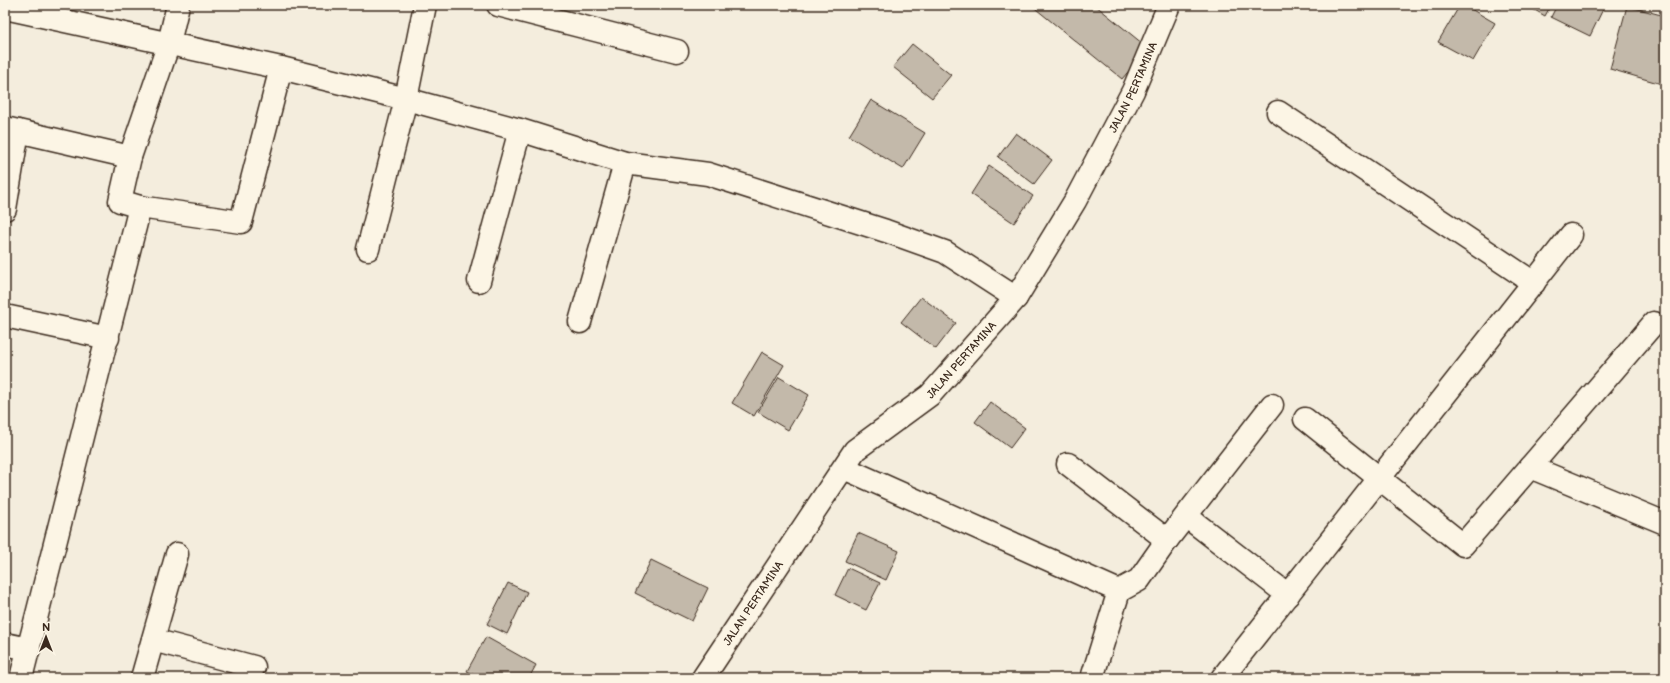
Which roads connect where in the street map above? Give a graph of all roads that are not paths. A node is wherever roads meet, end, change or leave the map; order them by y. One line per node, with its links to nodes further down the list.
1 (178, 5): 6 (street)
2 (425, 5): 9 (street)
3 (498, 5): 7 (street)
4 (1169, 5): 21 (street, JALAN PERTAMINA)
5 (5, 8): 6 (street)
6 (169, 43): 8 (street); 13 (street)
7 (677, 51)
8 (281, 68): 9 (street); 15 (street)
9 (406, 99): 12 (street); 18 (street)
10 (1278, 112): 20 (street)
11 (12, 130): 13 (street); 16 (street)
12 (520, 130): 14 (street); 19 (street)
13 (130, 157): 15 (street)
14 (625, 163): 21 (street); 23 (street)
15 (140, 207): 25 (street)
16 (5, 209)
17 (1571, 235): 20 (street)
18 (368, 249)
19 (479, 281)
20 (1534, 282): 31 (street)
21 (1016, 298): 30 (street, JALAN PERTAMINA)
22 (5, 316): 25 (street)
23 (580, 322)
24 (1654, 323): 29 (street)
25 (108, 338): 40 (street)
26 (1272, 405): 32 (street)
27 (1305, 418): 31 (street)
28 (1068, 464): 34 (street)
29 (1530, 467): 31 (street); 33 (street)
30 (844, 468): 36 (street); 44 (street, JALAN PERTAMINA)
31 (1380, 478): 37 (street)
32 (1186, 516): 34 (street); 37 (street)
33 (1665, 523)
34 (1167, 540): 36 (street)
35 (177, 554): 38 (street)
36 (1119, 591): 45 (street)
37 (1288, 595): 46 (street)
38 (153, 640): 41 (street); 43 (street)
39 (5, 644): 40 (street)
40 (29, 650): 42 (street)
41 (254, 667)
42 (21, 678)
43 (142, 678)
44 (703, 678)
45 (1092, 678)
46 (1222, 678)

